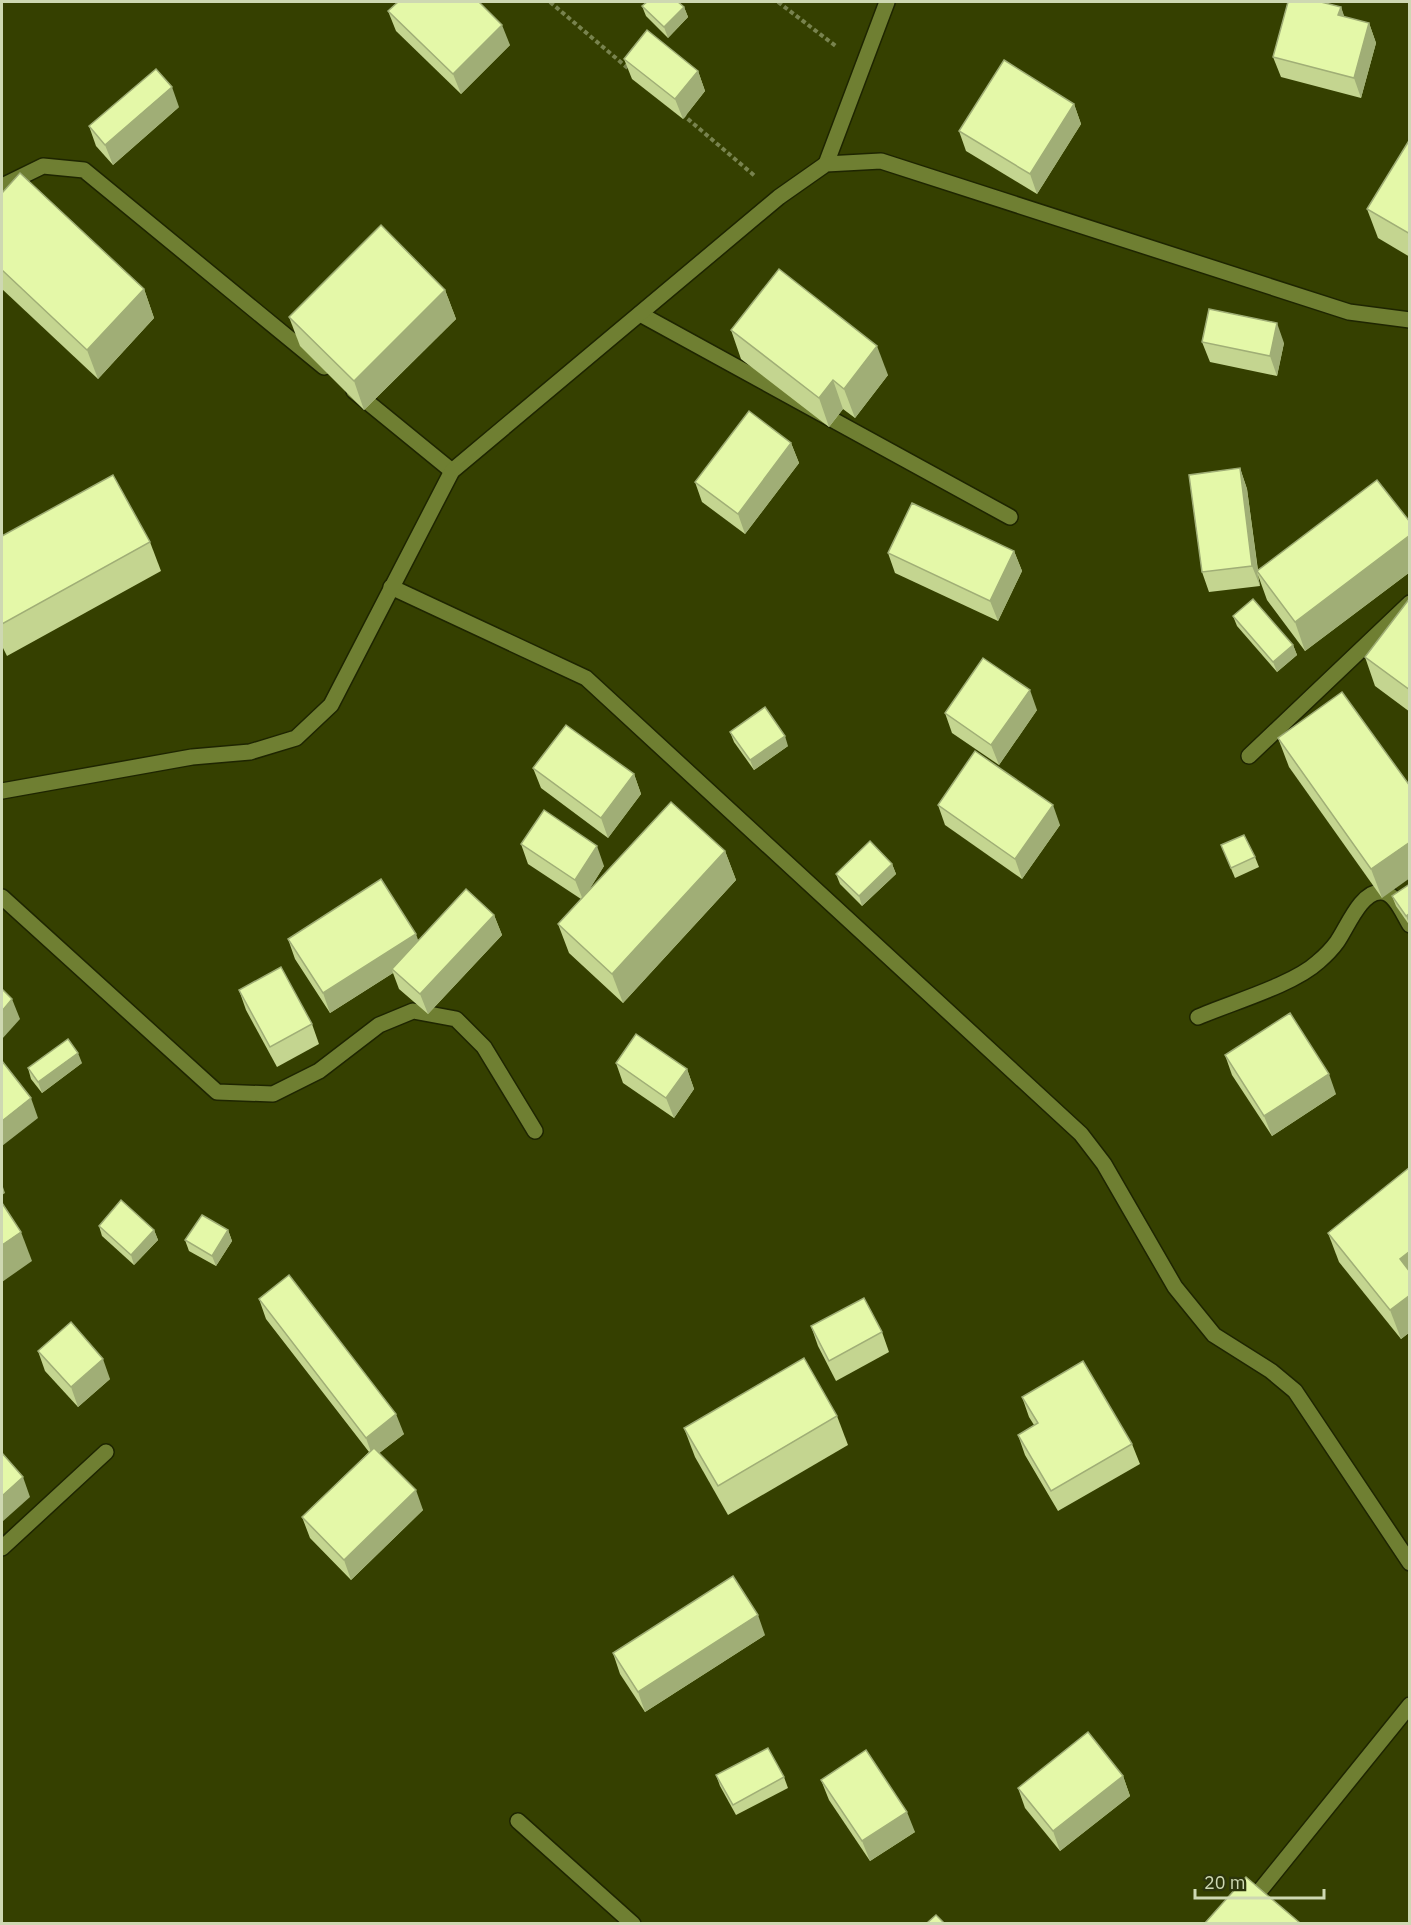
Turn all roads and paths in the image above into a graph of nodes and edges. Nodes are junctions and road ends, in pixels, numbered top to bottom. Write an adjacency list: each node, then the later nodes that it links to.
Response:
1 (550, 2): 5 (path)
2 (778, 2): 4 (path)
3 (887, 2): 4 (street)
4 (862, 67): 7 (street)
5 (638, 77)
6 (673, 107): 9 (path)
7 (826, 164): 9 (street); 11 (street)
8 (2, 186): 12 (street)
9 (779, 197): 10 (street)
10 (639, 314): 12 (street); 13 (street)
11 (1410, 320)
12 (452, 471): 14 (street)
13 (1010, 517)
14 (391, 587): 17 (street); 24 (street)
15 (1410, 603): 16 (street)
16 (1249, 756)
17 (2, 790)
18 (2, 897): 21 (street)
19 (1410, 925): 20 (street)
20 (1198, 1017)
21 (535, 1131)
22 (106, 1452): 23 (street)
23 (2, 1548)
24 (1410, 1563)
25 (1410, 1704): 28 (street)
26 (518, 1821): 27 (street)
27 (633, 1923)
28 (1233, 1923)

